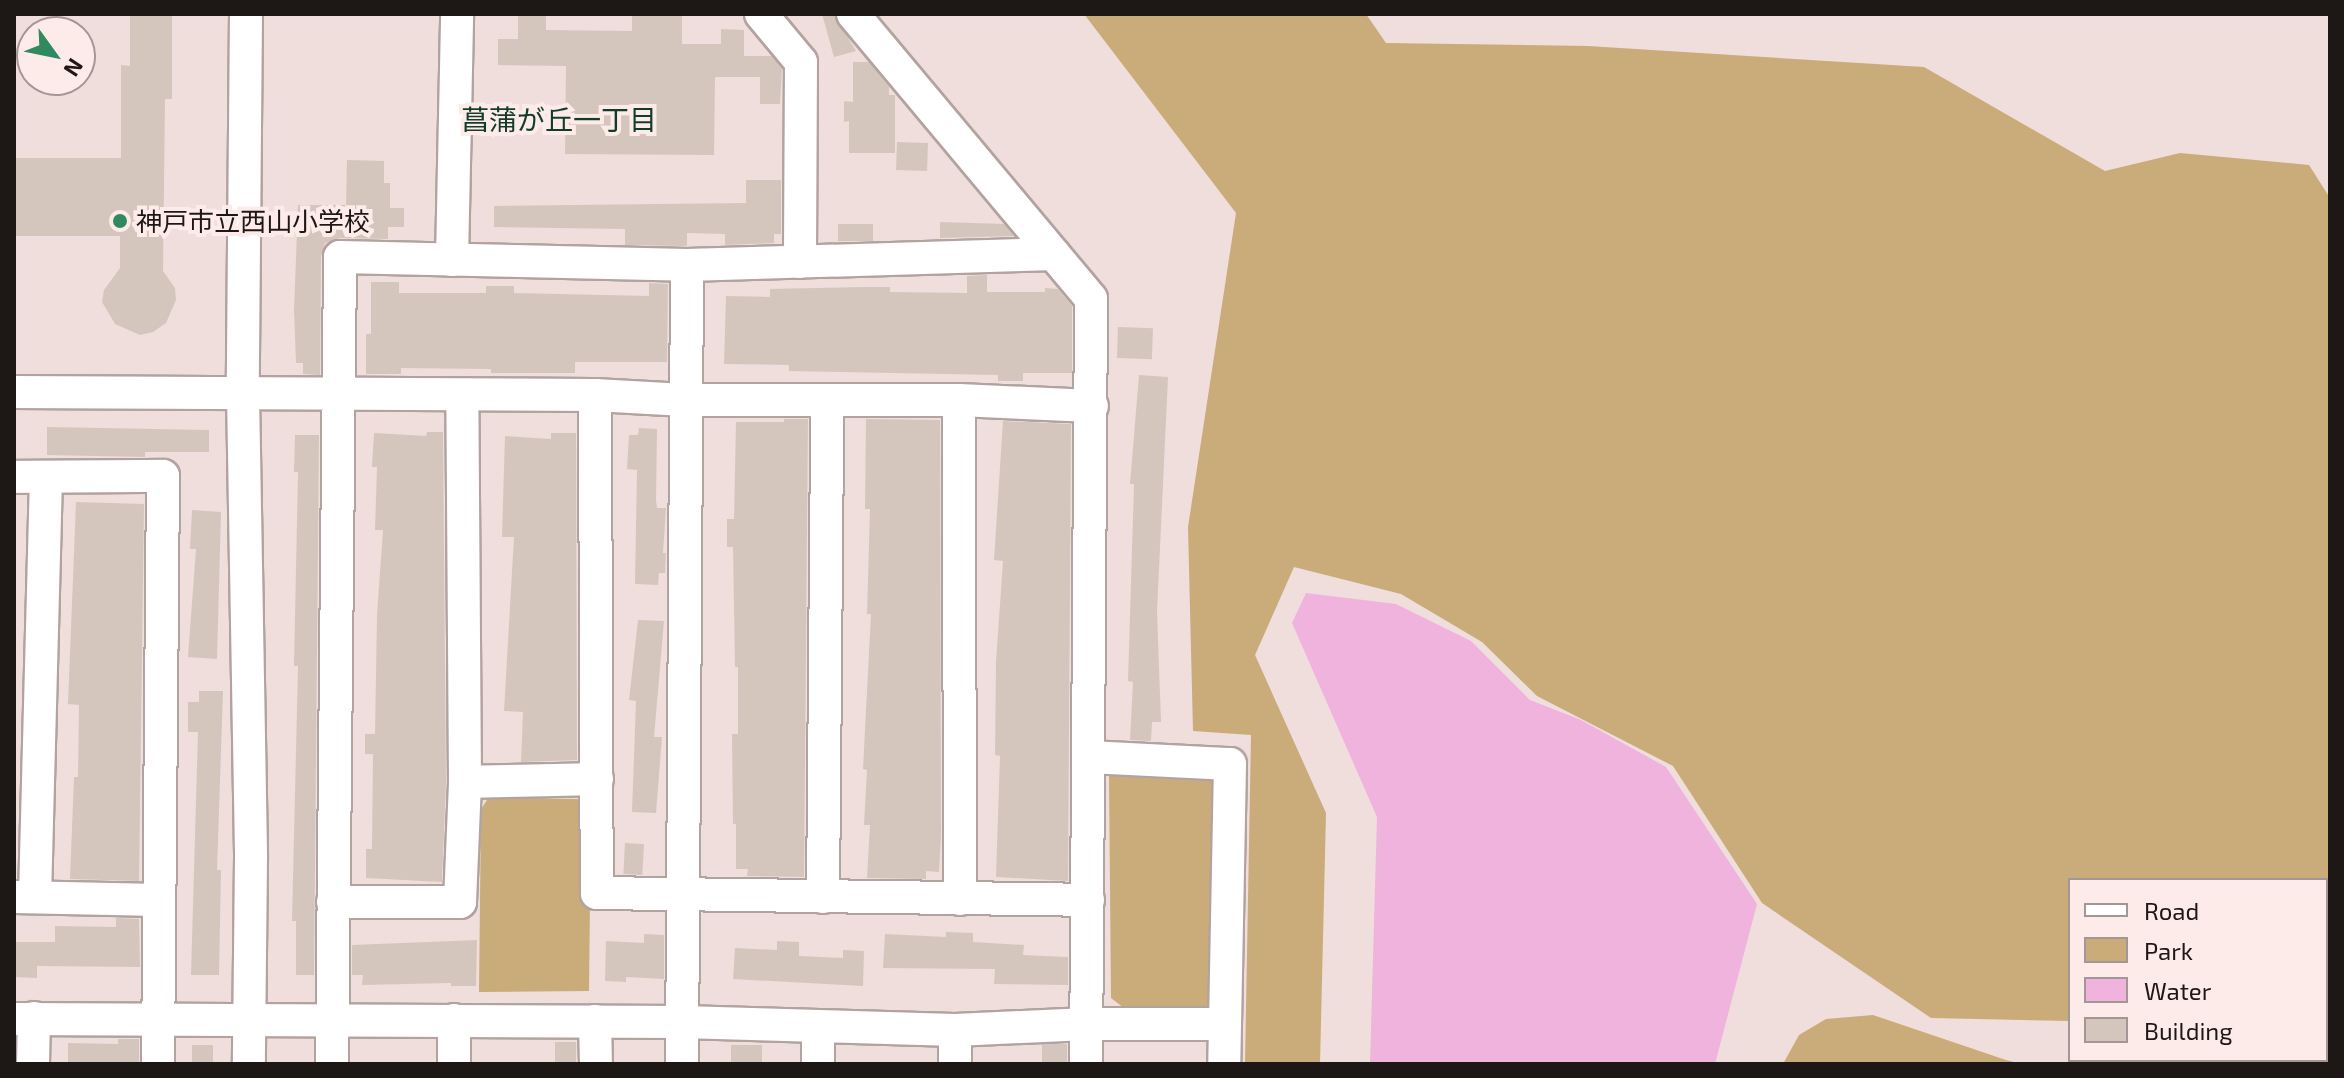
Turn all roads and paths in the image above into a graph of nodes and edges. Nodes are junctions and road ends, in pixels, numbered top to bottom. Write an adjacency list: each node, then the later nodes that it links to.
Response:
1 (246, 14): 10 (street)
2 (457, 14): 6 (street)
3 (761, 14): 7 (street)
4 (853, 14): 5 (street)
5 (1054, 254): 7 (street); 17 (street)
6 (452, 260): 8 (street); 11 (street)
7 (800, 262): 8 (street)
8 (687, 265): 14 (street)
9 (14, 392): 10 (street)
10 (243, 394): 11 (street); 32 (street)
11 (339, 394): 12 (street); 29 (street)
12 (462, 395): 13 (street); 22 (street)
13 (595, 395): 14 (street); 21 (street)
14 (685, 400): 15 (street); 23 (street)
15 (827, 400): 16 (street); 25 (street)
16 (959, 400): 17 (street); 26 (street)
17 (1092, 406): 20 (street)
18 (14, 477): 19 (street)
19 (46, 477): 24 (street); 27 (street)
20 (1090, 757): 28 (street); 38 (street)
21 (597, 779): 22 (street); 23 (street)
22 (465, 782): 29 (street)
23 (683, 895): 25 (street); 36 (street)
24 (24, 897): 27 (street)
25 (823, 897): 26 (street)
26 (960, 899): 28 (street)
27 (159, 900): 31 (street)
28 (1088, 900): 37 (street)
29 (333, 902): 33 (street)
30 (24, 1018): 31 (street); 41 (street)
31 (158, 1019): 32 (street); 42 (street)
32 (250, 1019): 33 (street); 43 (street)
33 (332, 1019): 34 (street); 44 (street)
34 (454, 1020): 35 (street); 45 (street)
35 (595, 1021): 36 (street); 46 (street)
36 (683, 1022): 39 (street); 47 (street)
37 (1087, 1024): 38 (street); 40 (street); 50 (street)
38 (1224, 1024): 51 (street)
39 (818, 1026): 40 (street); 48 (street)
40 (955, 1030): 49 (street)
41 (33, 1064)
42 (158, 1064)
43 (249, 1064)
44 (332, 1064)
45 (454, 1064)
46 (596, 1064)
47 (682, 1064)
48 (818, 1064)
49 (955, 1064)
50 (1086, 1064)
51 (1224, 1064)

